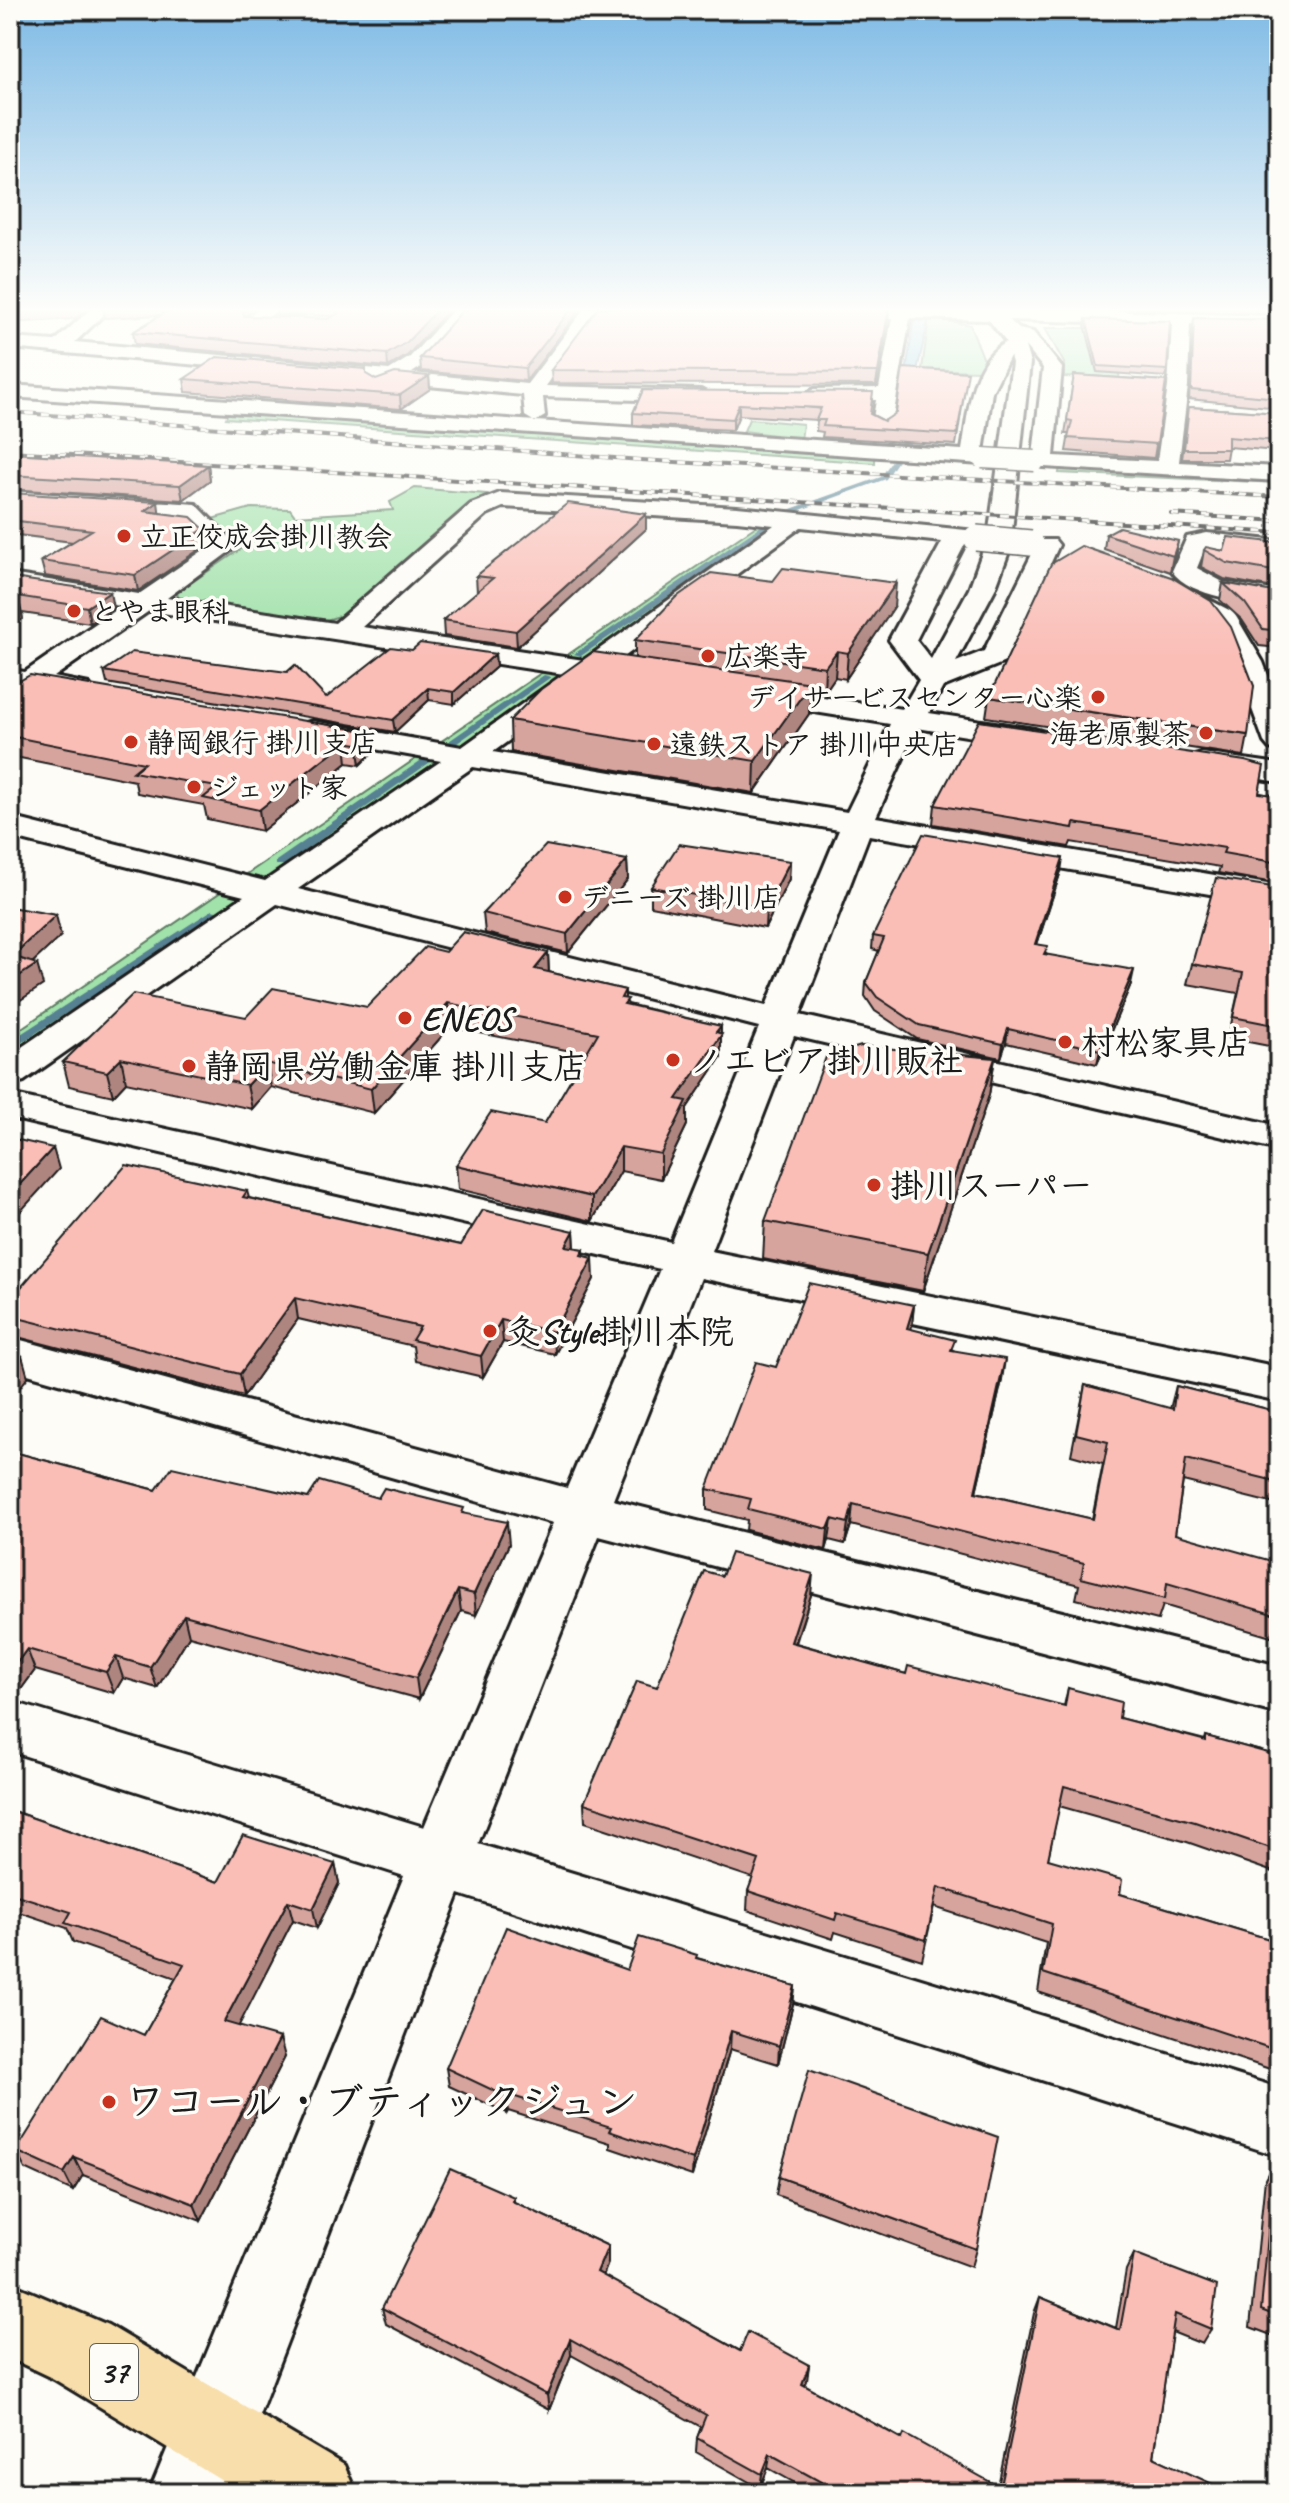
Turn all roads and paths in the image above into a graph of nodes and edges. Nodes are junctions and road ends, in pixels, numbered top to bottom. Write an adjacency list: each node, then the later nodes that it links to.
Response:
1 (474, 425): 8 (street)
2 (536, 425): 8 (street)
3 (890, 425): 9 (street)
4 (987, 425): 10 (street)
5 (1014, 425): 34 (street)
6 (1030, 425): 11 (street)
7 (1177, 425): 12 (street)
8 (537, 430): 9 (street)
9 (892, 453): 10 (street)
10 (976, 458): 11 (street, bridge)
11 (1039, 461): 12 (street)
12 (1167, 468): 13 (street)
13 (1279, 474)
14 (10, 498): 16 (street)
15 (226, 509): 16 (street)
16 (195, 516): 26 (street)
17 (785, 519): 18 (street); 27 (street); 29 (street)
18 (967, 537): 19 (street, bridge); 34 (street)
19 (1039, 544): 21 (street); 34 (street)
20 (1279, 548): 24 (street)
21 (1077, 553)
22 (1141, 575): 37 (street)
23 (10, 582): 26 (street)
24 (1240, 594): 25 (street); 28 (street)
25 (1279, 599)
26 (147, 600): 27 (street); 31 (street)
27 (343, 630): 29 (street)
28 (1279, 657)
29 (585, 669): 30 (street); 38 (street)
30 (664, 681)
31 (17, 685): 33 (street)
32 (727, 691): 34 (street)
33 (106, 695)
34 (922, 700): 36 (street); 41 (street)
35 (287, 726): 38 (street)
36 (1063, 742)
37 (1279, 742)
38 (466, 758): 41 (street); 43 (street)
39 (1171, 758): 40 (street)
40 (1279, 773)
41 (857, 825): 44 (street); 45 (street)
42 (10, 827): 43 (street)
43 (270, 893): 45 (street); 46 (street)
44 (1279, 896)
45 (779, 1020): 48 (street); 49 (street)
46 (10, 1073)
47 (10, 1106): 49 (street)
48 (1279, 1138)
49 (686, 1260): 51 (street); 52 (street)
50 (10, 1353): 52 (street)
51 (1279, 1384)
52 (584, 1511): 53 (street); 55 (street)
53 (1279, 1690)
54 (16, 1739): 55 (street)
55 (441, 1860): 56 (street); 58 (street)
56 (1279, 2122)
57 (10, 2320): 58 (main road, 37)
58 (202, 2463): 59 (main road, 37)
59 (316, 2493)

